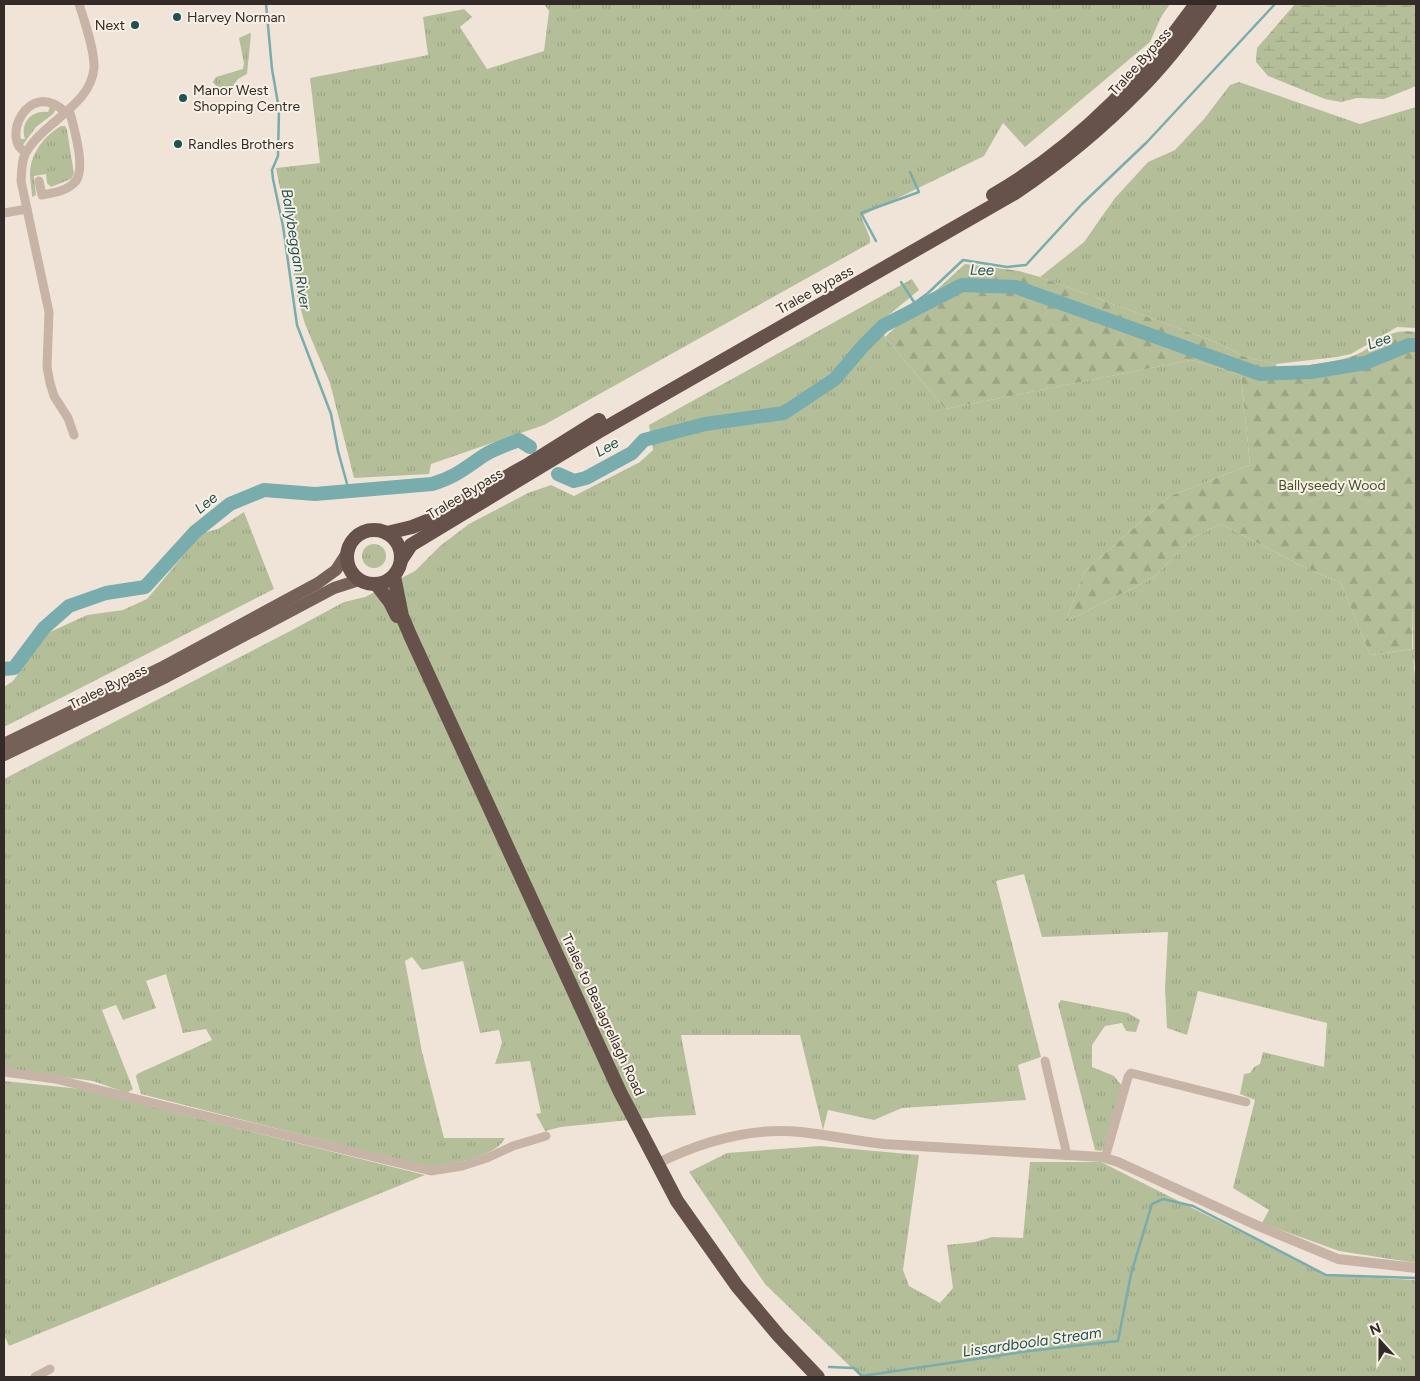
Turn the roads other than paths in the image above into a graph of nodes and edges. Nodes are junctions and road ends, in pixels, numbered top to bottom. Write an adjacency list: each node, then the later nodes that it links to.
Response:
1 (79, 4): 4 (street)
2 (1196, 4): 10 (highway, Tralee Bypass)
3 (1210, 4): 10 (highway, Tralee Bypass)
4 (67, 110): 5 (street); 5 (street); 6 (street)
5 (26, 152): 7 (street)
6 (39, 181)
7 (27, 209): 8 (street); 9 (street)
8 (4, 214)
9 (74, 435)
10 (554, 454): 11 (highway, Tralee Bypass)
11 (533, 467): 12 (highway, Tralee Bypass); 14 (highway, Tralee Bypass)
12 (387, 533): 13 (highway); 14 (highway)
13 (347, 553): 16 (highway); 19 (main road, Tralee Bypass)
14 (402, 560): 15 (highway)
15 (394, 576): 17 (highway); 18 (highway, Tralee to Bealagrellagh Road)
16 (359, 580): 17 (highway); 20 (main road, Tralee Bypass)
17 (376, 584): 18 (highway, Tralee to Bealagrellagh Road)
18 (410, 635): 27 (highway, Tralee to Bealagrellagh Road)
19 (4, 744)
20 (4, 755)
21 (1045, 1061): 25 (street)
22 (4, 1072): 24 (street)
23 (1246, 1102): 26 (street)
24 (546, 1136)
25 (1067, 1154): 26 (street); 27 (street)
26 (1105, 1158): 28 (street)
27 (656, 1164): 31 (highway, Tralee to Bealagrellagh Road)
28 (1416, 1268)
29 (50, 1370): 30 (street)
30 (35, 1377)
31 (818, 1377)

